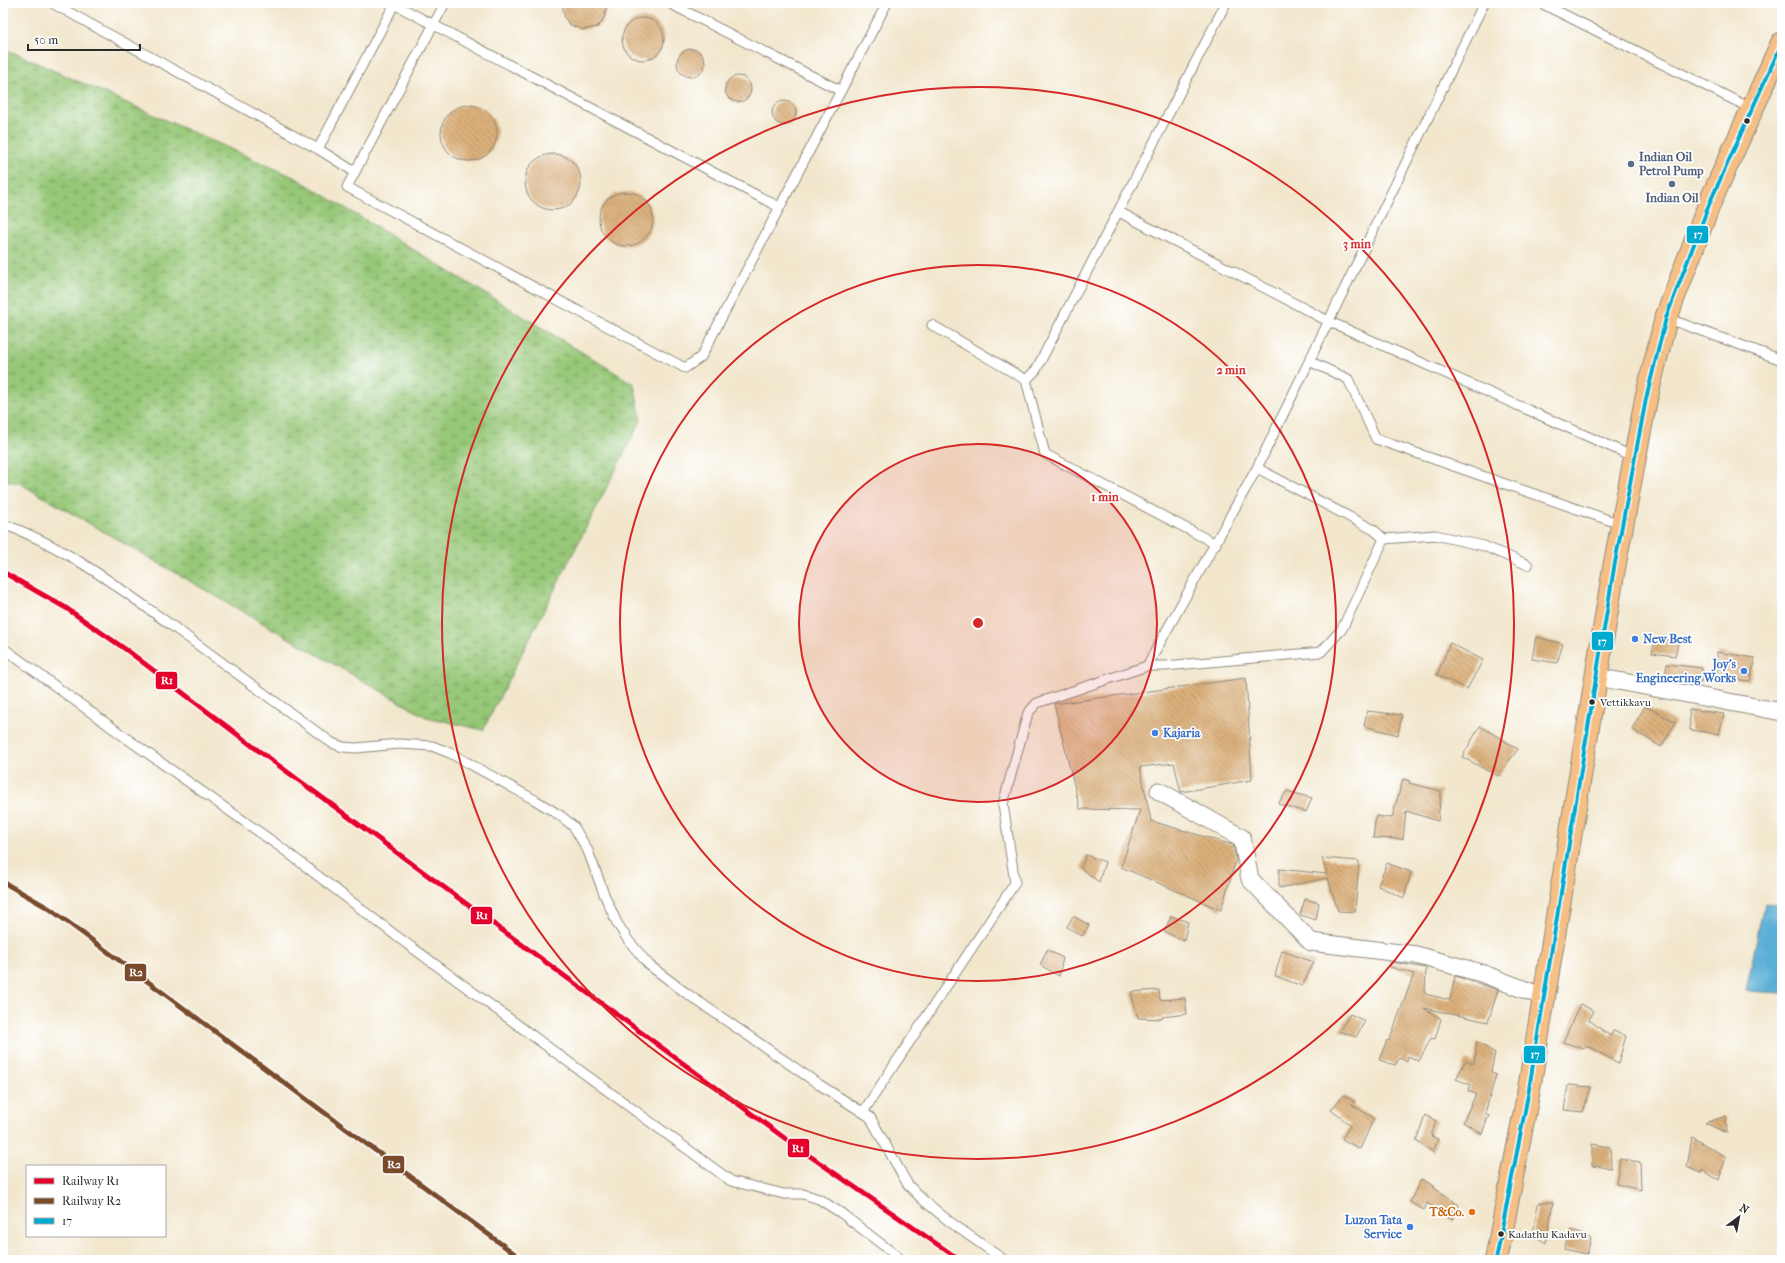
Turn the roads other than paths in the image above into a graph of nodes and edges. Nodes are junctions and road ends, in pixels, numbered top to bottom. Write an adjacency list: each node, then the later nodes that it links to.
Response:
1 (52, 3): 13 (lane)
2 (445, 3): 9 (lane)
3 (669, 3): 11 (lane)
4 (887, 3): 11 (lane)
5 (1226, 3): 16 (lane)
6 (1484, 3): 18 (lane)
7 (1541, 3): 12 (lane)
8 (395, 4): 9 (lane); 13 (lane)
9 (434, 26): 14 (lane); 15 (lane)
10 (1782, 43): 12 (main road)
11 (842, 91): 15 (lane)
12 (1752, 109): 17 (main road)
13 (318, 149): 14 (lane)
14 (355, 172): 15 (lane)
15 (779, 207)
16 (1119, 212): 18 (lane); 22 (lane)
17 (1666, 318): 20 (lane); 23 (main road)
18 (1328, 321): 21 (lane); 23 (lane)
19 (932, 326): 22 (lane)
20 (1782, 360)
21 (1309, 361): 24 (lane); 26 (lane)
22 (1026, 380): 28 (lane)
23 (1636, 458): 26 (main road)
24 (1257, 468): 27 (lane); 28 (lane)
25 (3, 524): 36 (lane)
26 (1623, 525): 32 (main road)
27 (1384, 539): 29 (lane); 31 (lane)
28 (1216, 544): 31 (lane)
29 (1528, 565)
30 (3, 648): 37 (lane)
31 (1147, 666): 36 (lane)
32 (1597, 677): 33 (street); 35 (main road)
33 (1782, 712)
34 (1159, 791): 35 (street)
35 (1544, 997): 39 (main road)
36 (863, 1112): 38 (lane)
37 (902, 1260)
38 (1004, 1260)
39 (1496, 1260)

